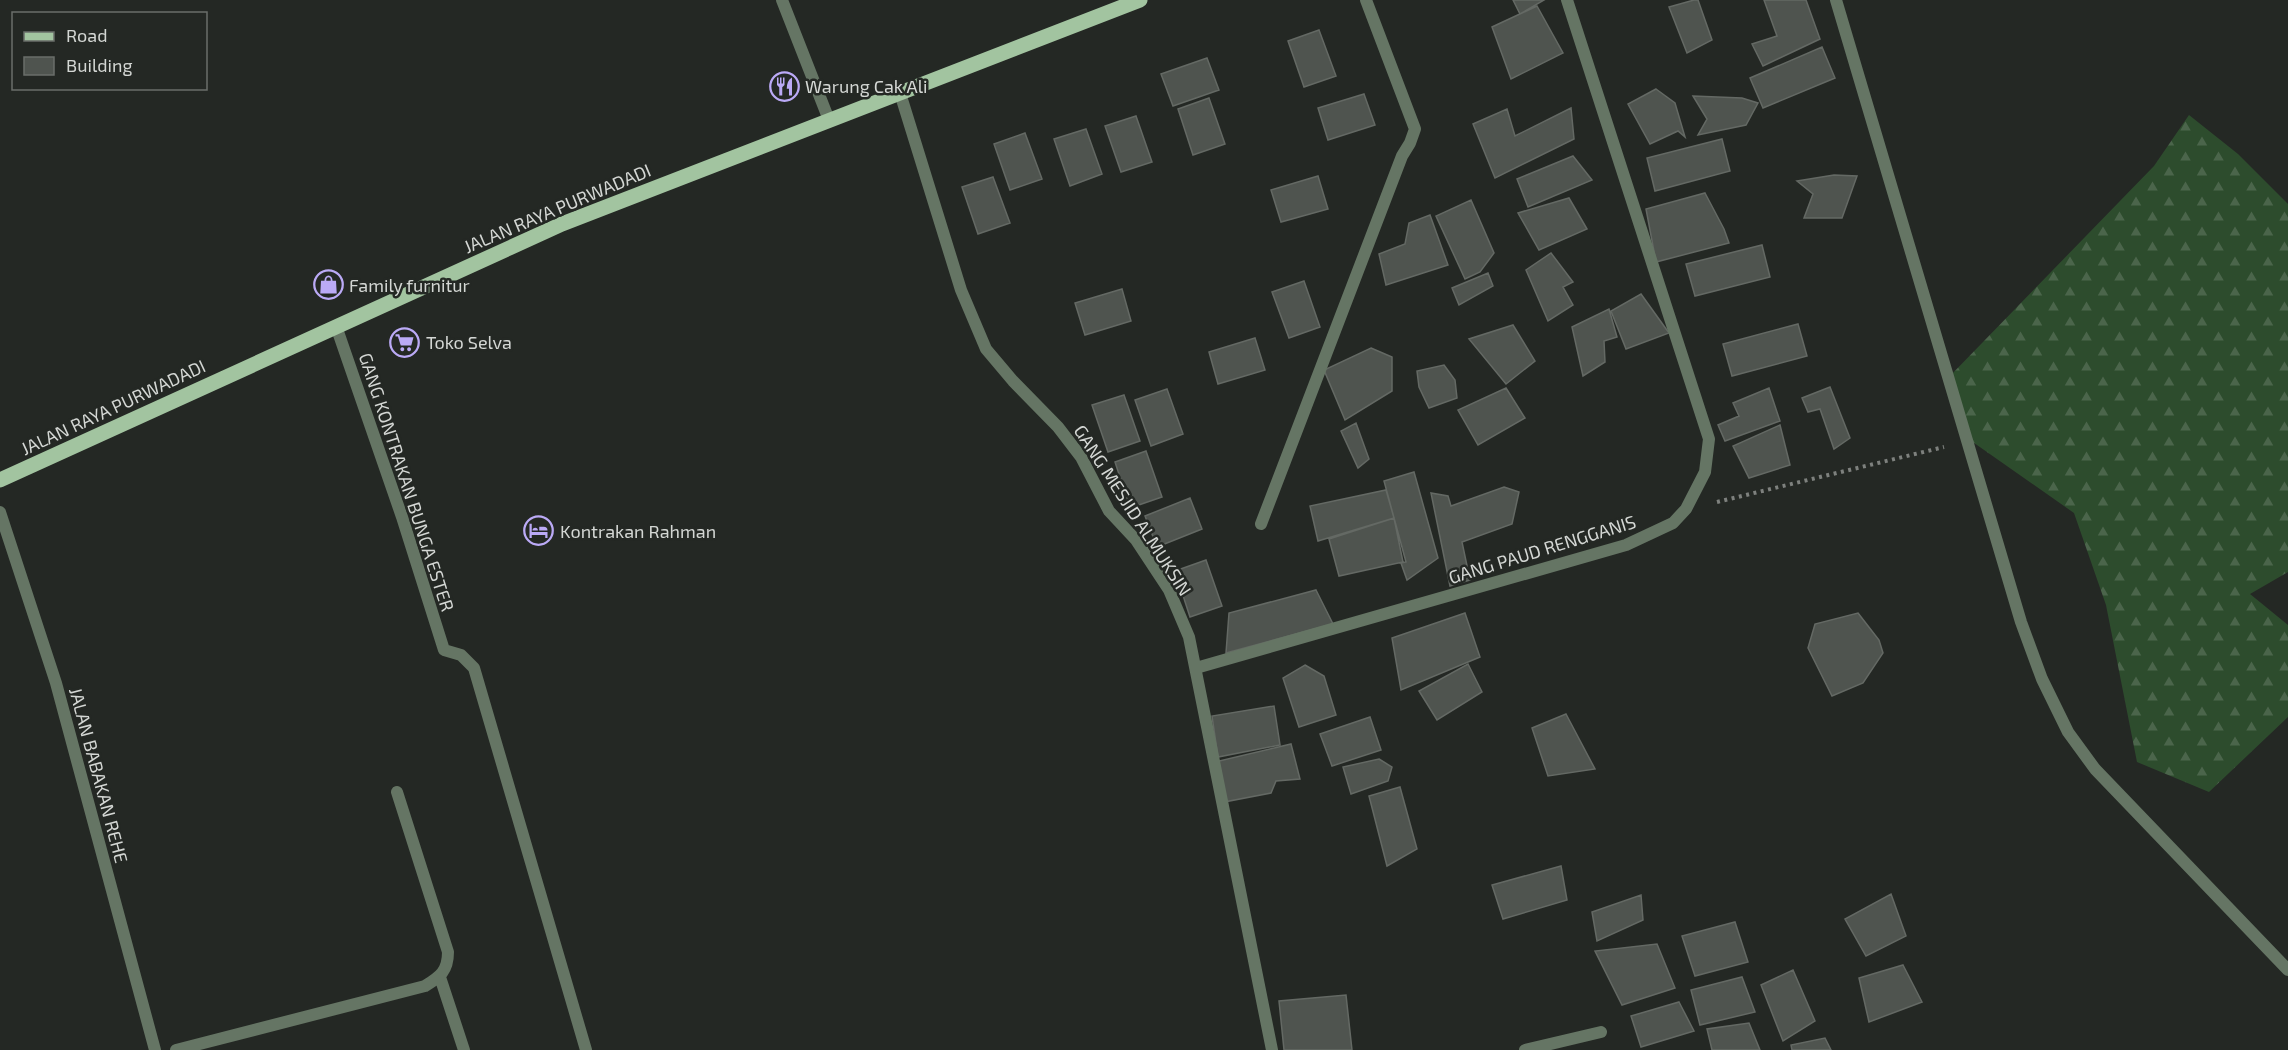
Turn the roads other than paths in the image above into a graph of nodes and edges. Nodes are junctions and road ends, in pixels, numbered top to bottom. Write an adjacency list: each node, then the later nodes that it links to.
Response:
1 (783, 0): 7 (street)
2 (1140, 0): 6 (main road, JALAN RAYA PURWADADI)
3 (1366, 0): 11 (street)
4 (1567, 0): 12 (street, GANG PAUD RENGGANIS)
5 (1836, 0): 14 (street)
6 (900, 93): 7 (main road, JALAN RAYA PURWADADI); 12 (street, GANG MESJID ALMUKSIN)
7 (829, 120): 8 (main road, JALAN RAYA PURWADADI)
8 (336, 326): 9 (main road, JALAN RAYA PURWADADI); 20 (street, GANG KONTRAKAN BUNGA ESTER)
9 (0, 480)
10 (0, 512): 17 (street, JALAN BABAKAN REHE)
11 (1261, 524)
12 (1196, 668): 21 (street, GANG MESJID ALMUKSIN)
13 (397, 792): 15 (street)
14 (2288, 970)
15 (440, 977): 18 (street); 19 (street)
16 (1601, 1032): 22 (street)
17 (155, 1050)
18 (176, 1050)
19 (464, 1050)
20 (586, 1050)
21 (1272, 1050)
22 (1529, 1050)

